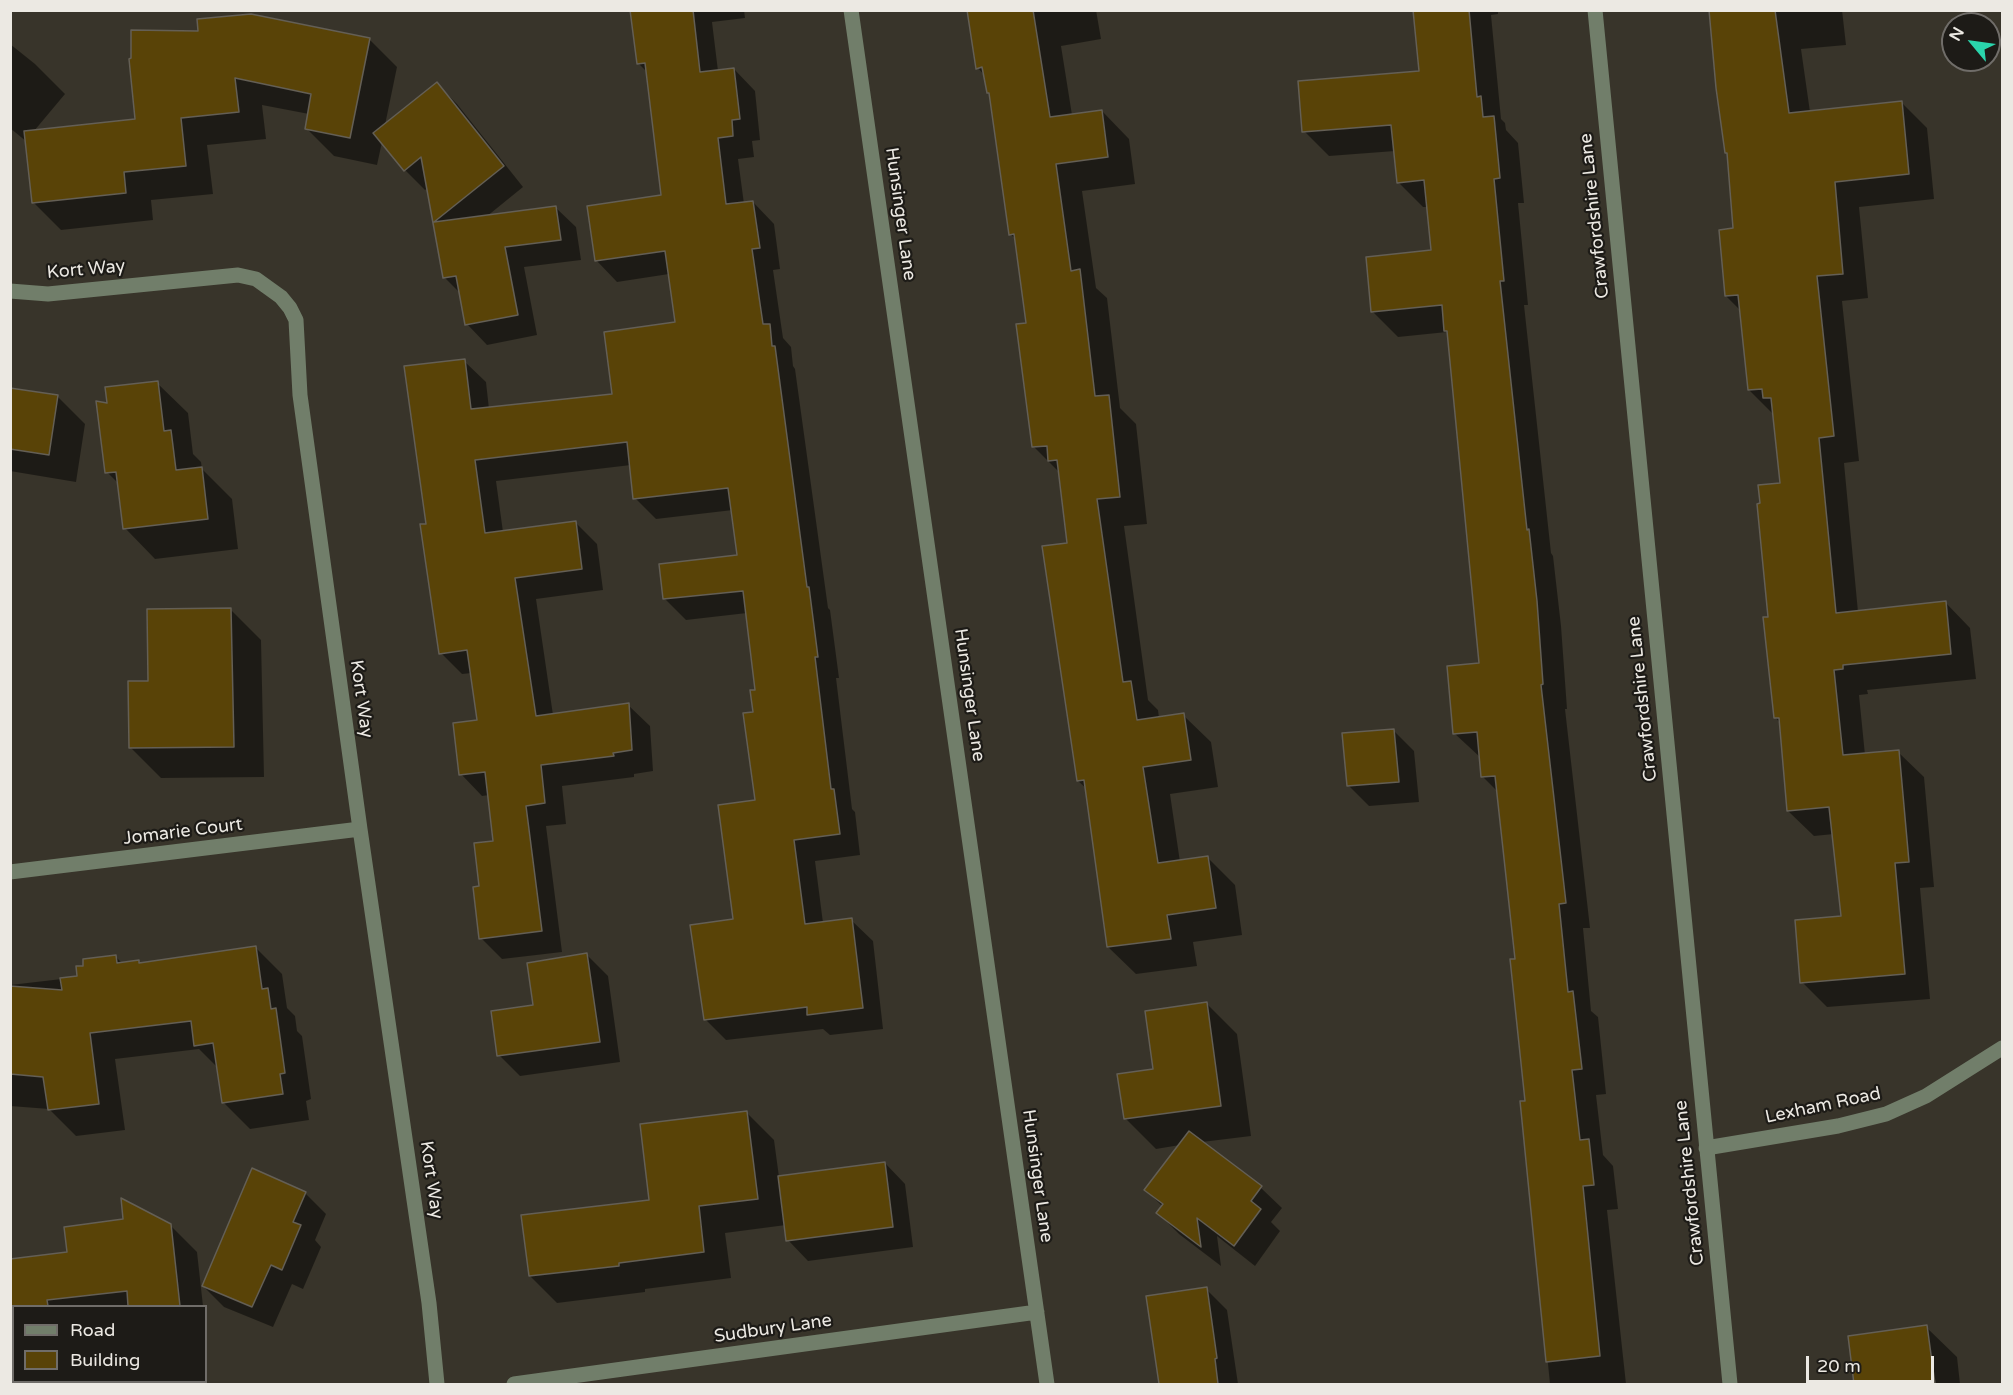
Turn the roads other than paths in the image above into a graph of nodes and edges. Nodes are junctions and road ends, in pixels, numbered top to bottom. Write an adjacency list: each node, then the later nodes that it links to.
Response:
1 (851, 10): 8 (street, Hunsinger Lane)
2 (1595, 10): 7 (street, Crawfordshire Lane)
3 (10, 291): 4 (street, Kort Way)
4 (360, 829): 5 (street, Jomarie Court); 9 (street, Kort Way)
5 (10, 872)
6 (2002, 1048): 7 (street, Lexham Road)
7 (1706, 1148): 12 (street, Crawfordshire Lane)
8 (1037, 1312): 10 (street, Sudbury Lane); 11 (street, Hunsinger Lane)
9 (437, 1384)
10 (514, 1384)
11 (1047, 1384)
12 (1730, 1384)

